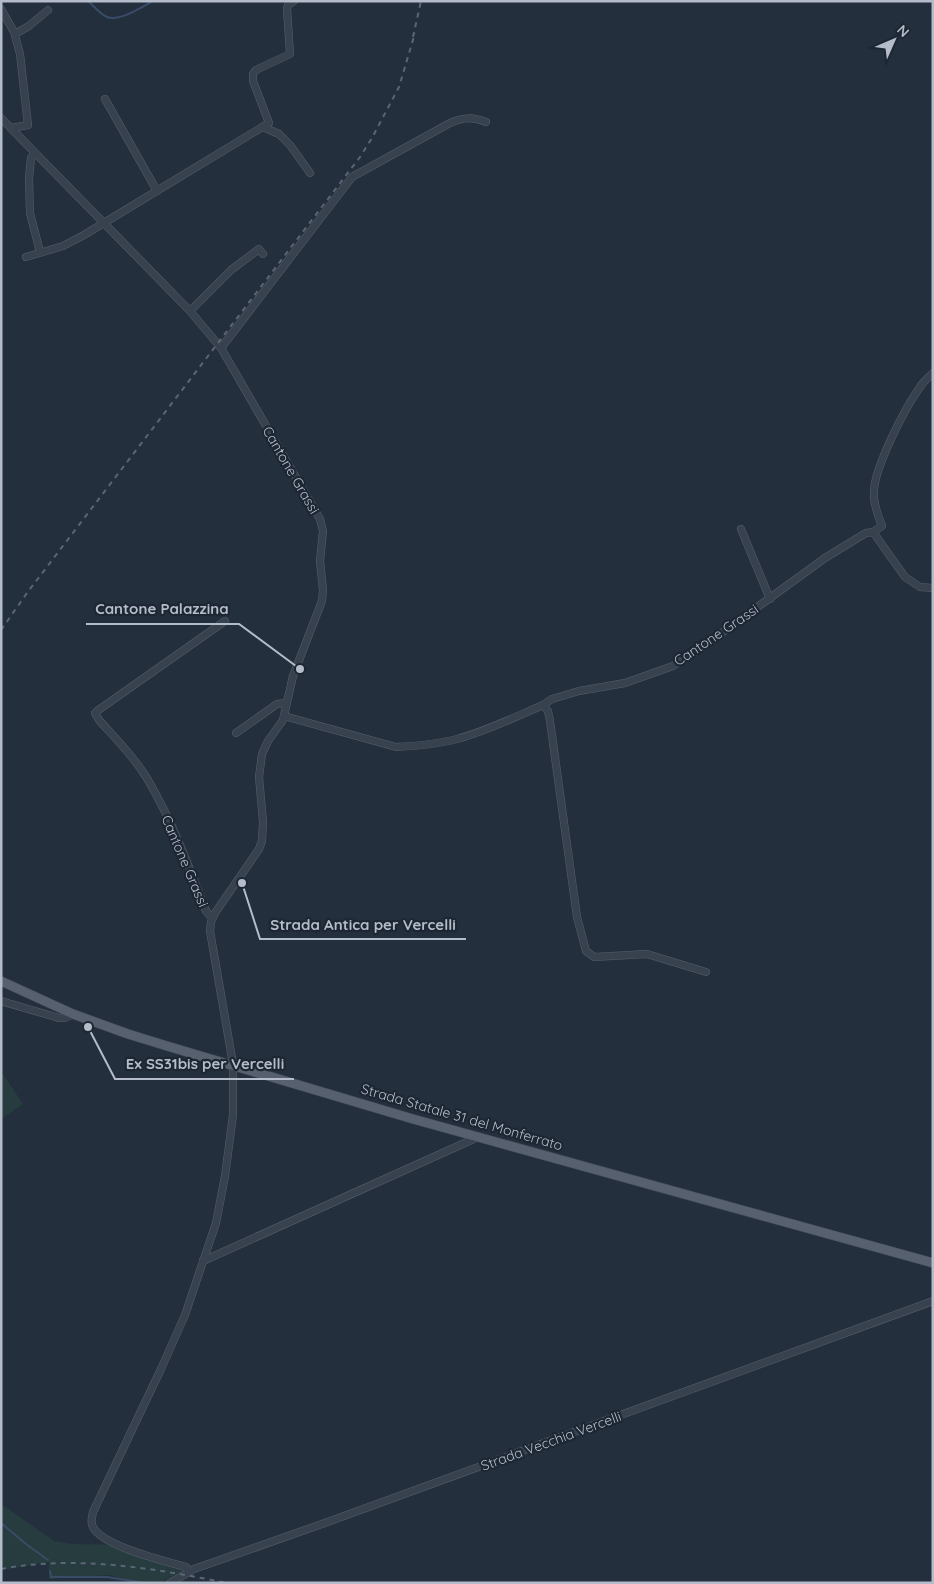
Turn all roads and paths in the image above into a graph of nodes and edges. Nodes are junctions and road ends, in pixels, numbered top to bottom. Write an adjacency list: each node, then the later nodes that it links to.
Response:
1 (289, 2): 8 (street)
2 (1, 9): 4 (street)
3 (48, 10): 4 (street)
4 (15, 34): 7 (street)
5 (105, 99): 11 (street)
6 (486, 122): 17 (street)
7 (5, 124): 9 (street, Cantone Grassi)
8 (263, 127): 10 (street); 11 (street)
9 (36, 153): 12 (street, Cantone Grassi); 13 (street)
10 (310, 173)
11 (157, 191): 12 (street)
12 (103, 223): 13 (street); 16 (street, Cantone Grassi)
13 (40, 252): 15 (street)
14 (263, 254): 16 (street)
15 (26, 257)
16 (190, 311): 17 (street, Cantone Grassi)
17 (219, 345): 24 (street, Cantone Grassi)
18 (933, 373): 20 (street)
19 (741, 529): 22 (street)
20 (873, 532): 21 (street); 22 (street, Cantone Grassi)
21 (933, 588)
22 (770, 599): 25 (street, Cantone Grassi)
23 (224, 621): 28 (street, Cantone Grassi)
24 (286, 703): 26 (street, Cantone Grassi); 27 (street)
25 (543, 705): 26 (street, Cantone Grassi); 29 (street)
26 (284, 716): 28 (street, Cantone Grassi)
27 (236, 733)
28 (212, 918): 33 (street, Cantone Grassi)
29 (706, 972)
30 (1, 981): 32 (main road, Strada Statale 31 del Monferrato)
31 (1, 1001): 32 (street)
32 (74, 1014): 33 (main road, Strada Statale 31 del Monferrato)
33 (233, 1064): 34 (main road, Strada Statale 31 del Monferrato); 35 (street, Cantone Grassi)
34 (478, 1137): 35 (street); 36 (main road, Strada Statale 31 del Monferrato)
35 (203, 1261): 38 (street, Cantone Grassi)
36 (933, 1262)
37 (933, 1302): 38 (street, Strada Vecchia Vercelli)
38 (189, 1571): 39 (street, Strada Vecchia Vercelli)
39 (174, 1582)

